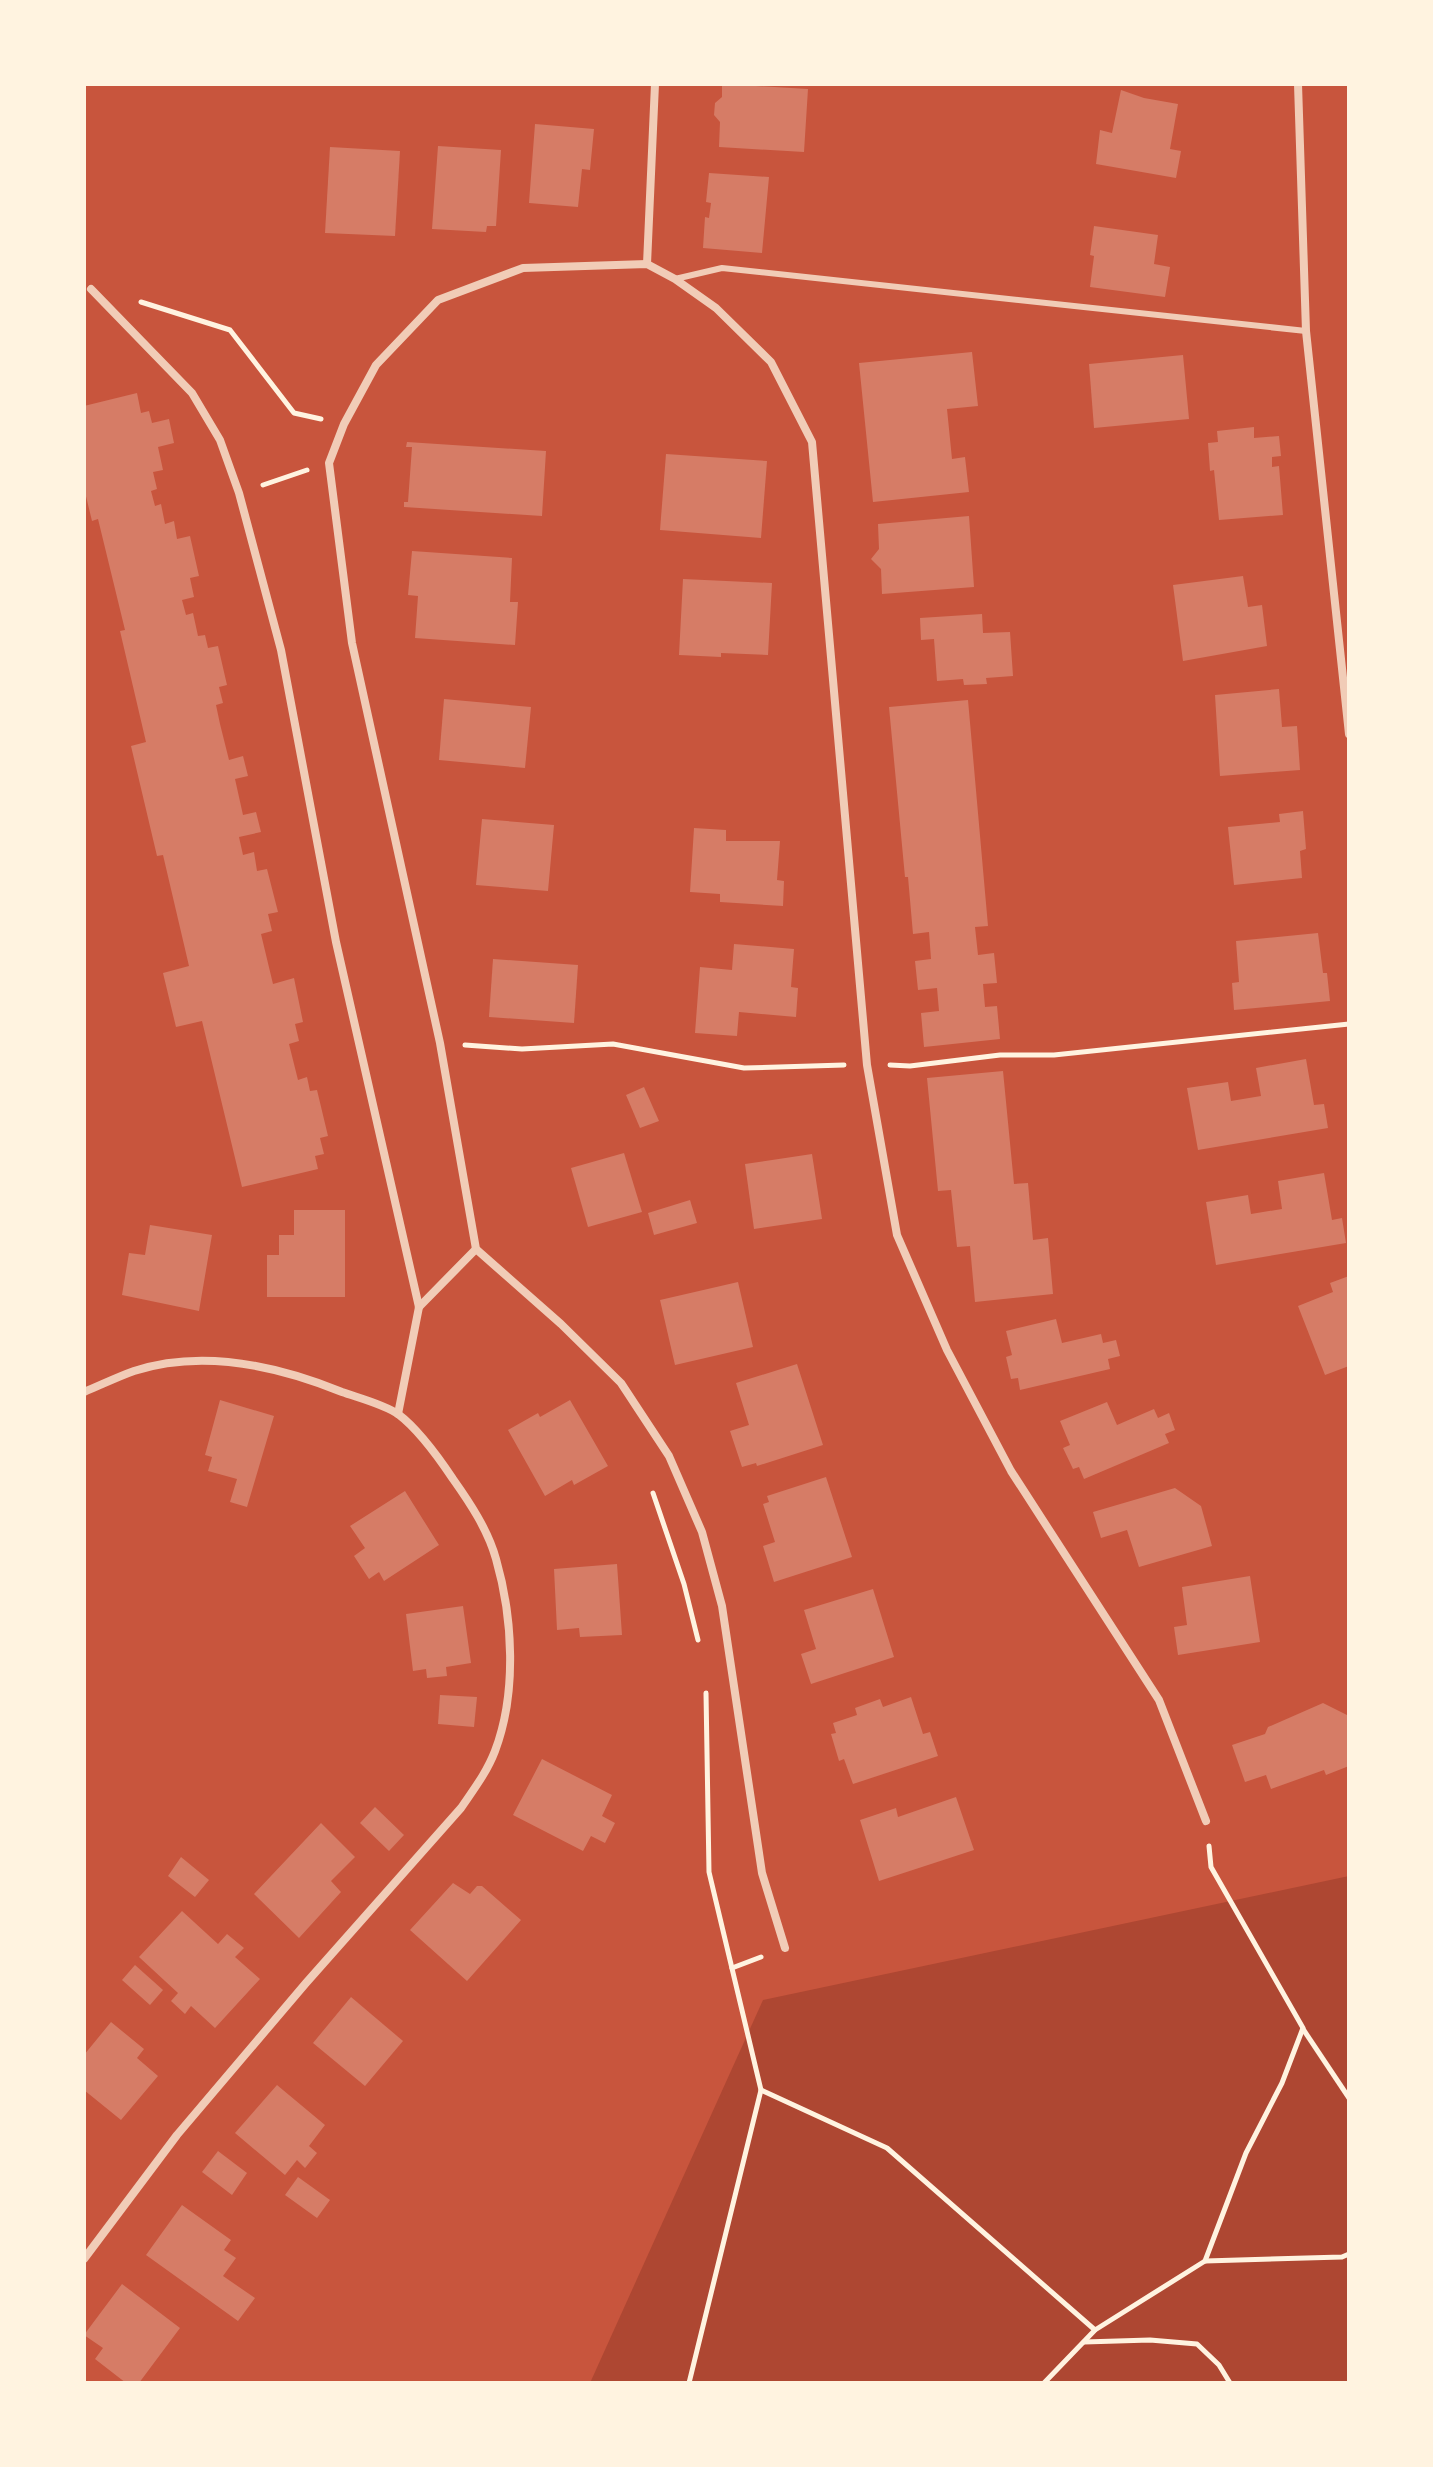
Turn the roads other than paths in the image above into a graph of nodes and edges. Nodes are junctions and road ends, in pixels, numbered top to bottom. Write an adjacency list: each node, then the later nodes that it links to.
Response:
1 (655, 84): 3 (street)
2 (1298, 84): 6 (street)
3 (647, 264): 4 (street); 8 (street)
4 (675, 279): 6 (lane); 12 (street)
5 (91, 289): 9 (street)
6 (1306, 331): 7 (street)
7 (1349, 734)
8 (476, 1249): 9 (street); 13 (street)
9 (419, 1307): 11 (street)
10 (84, 1392): 11 (street)
11 (398, 1414): 14 (street)
12 (1206, 1821)
13 (785, 1948)
14 (84, 2259)

